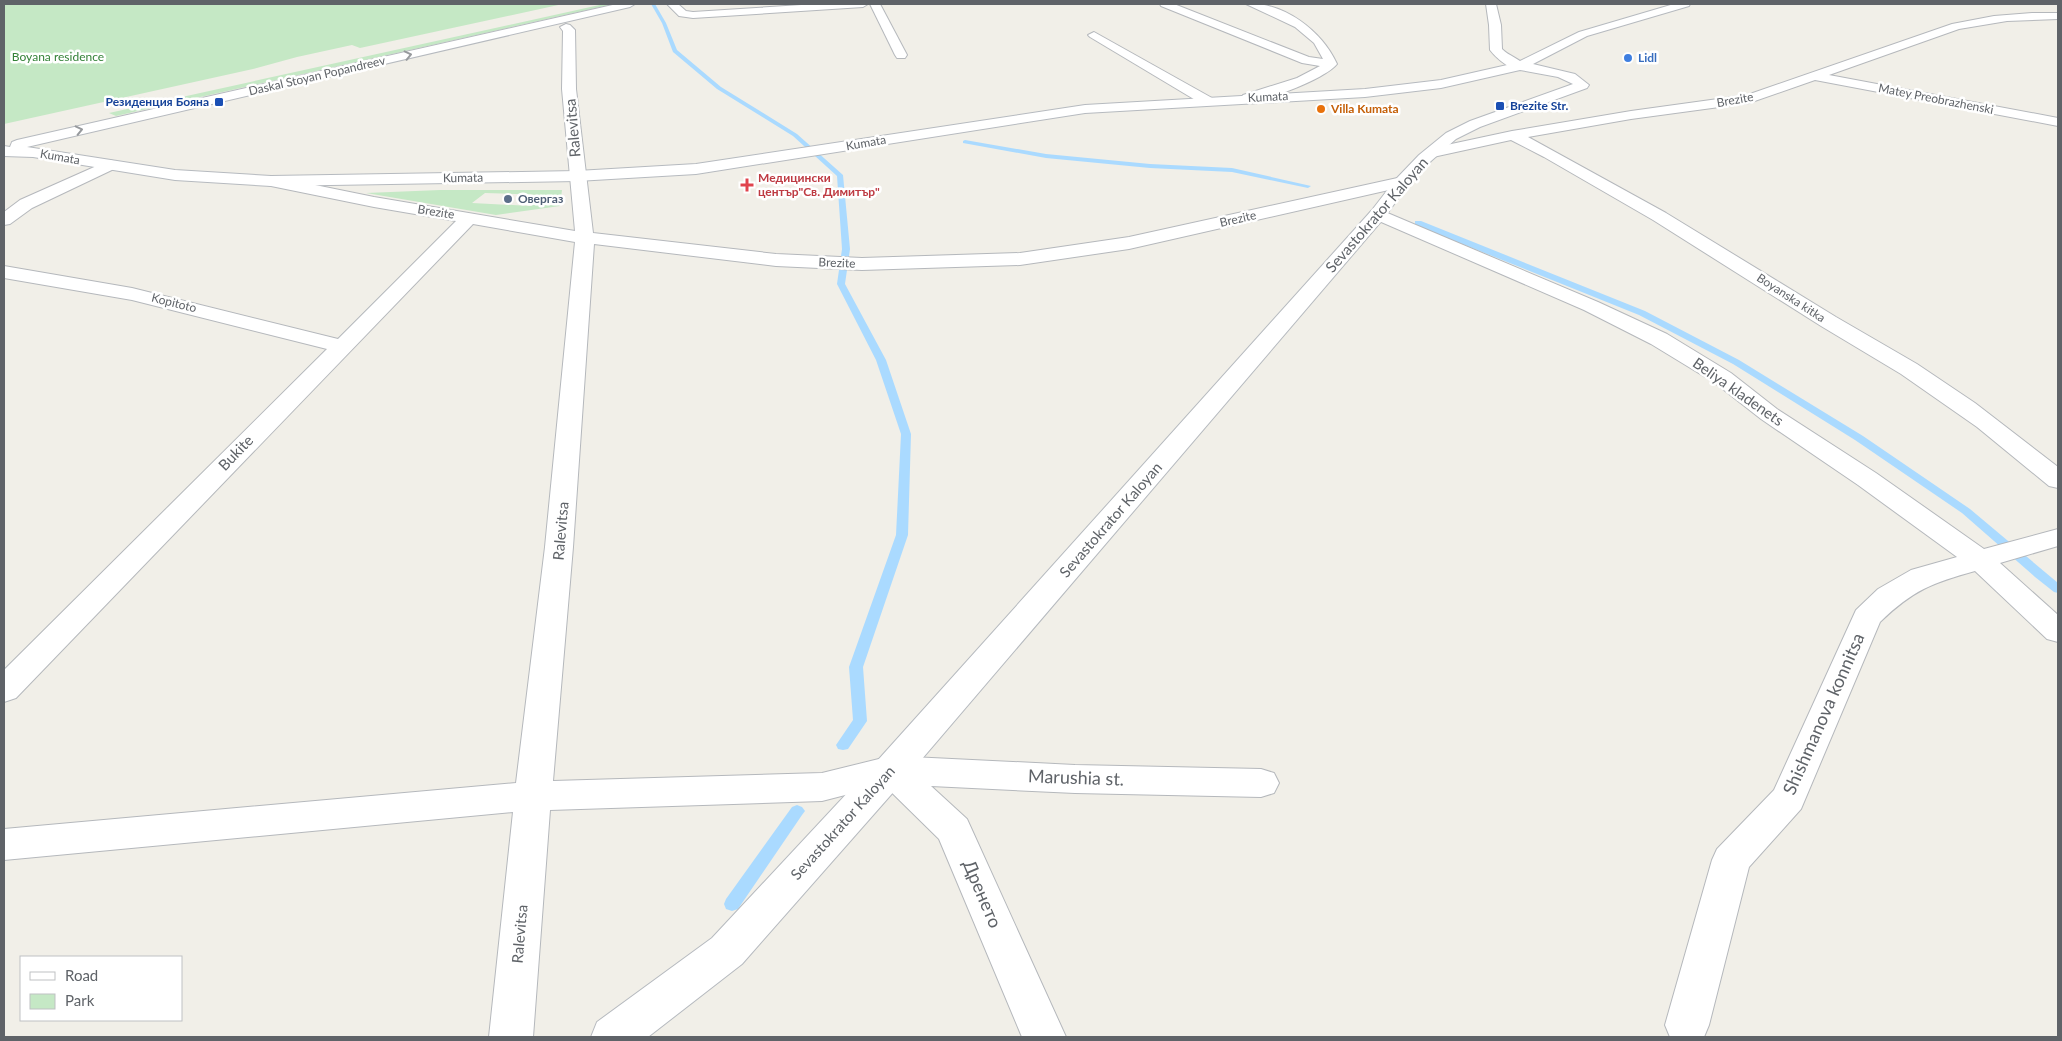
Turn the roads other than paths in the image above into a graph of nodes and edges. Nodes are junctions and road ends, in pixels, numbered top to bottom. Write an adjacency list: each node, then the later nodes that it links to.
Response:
1 (585, 4): 13 (street, Daskal Stoyan Popandreev)
2 (630, 4): 25 (street, Daskal Stoyan Popandreev, one-way to 2)
3 (672, 4): 4 (street)
4 (863, 4)
5 (875, 4): 14 (street)
6 (1165, 4): 15 (street)
7 (1252, 4): 15 (street)
8 (1491, 4): 16 (street)
9 (1685, 4): 16 (street, Kumata)
10 (2058, 16): 17 (street, Brezite)
11 (566, 27): 29 (street, Ralevitsa)
12 (1094, 35): 19 (street)
13 (383, 48)
14 (901, 55)
15 (1331, 64): 18 (street)
16 (1520, 66): 18 (street, Kumata); 27 (street, Sevastokrator Kaloyan)
17 (1813, 76): 20 (street, Matey Preobrazhenski); 24 (street, Brezite)
18 (1248, 98): 19 (street, Kumata)
19 (1207, 101): 29 (street, Kumata)
20 (1998, 111): 22 (street); 23 (street, Matey Preobrazhenski)
21 (71, 118): 25 (street)
22 (1984, 120)
23 (2058, 122)
24 (1512, 135): 27 (street, Brezite); 38 (street, Boyanska kitka)
25 (32, 147): 26 (street); 28 (street, Kumata)
26 (4, 150)
27 (1432, 152): 31 (street, Sevastokrator Kaloyan)
28 (110, 165): 30 (street, Kumata); 34 (street)
29 (577, 176): 30 (street, Kumata); 35 (street, Ralevitsa)
30 (271, 181): 33 (street, Brezite)
31 (1402, 182): 32 (street, Sevastokrator Kaloyan); 35 (street, Brezite)
32 (1378, 214): 40 (street, Beliya kladenets); 43 (street, Sevastokrator Kaloyan)
33 (470, 217): 35 (street, Brezite); 37 (street, Bukite)
34 (4, 220)
35 (585, 238): 45 (street, Ralevitsa)
36 (4, 272): 37 (street, Kopitoto)
37 (341, 346): 42 (street, Bukite)
38 (2058, 480)
39 (2058, 537): 40 (street, Shishmanova konnitsa)
40 (1980, 560): 41 (street, Beliya kladenets); 47 (street, Shishmanova konnitsa)
41 (2058, 632)
42 (4, 690)
43 (891, 770): 44 (street, Marushia st.); 45 (street, Marushia st.); 49 (street, Sevastokrator Kaloyan); 50 (street, Дренето)
44 (1261, 783)
45 (533, 796): 46 (street, Marushia st.); 48 (street, Ralevitsa)
46 (4, 845)
47 (1688, 1025)
48 (511, 1037)
49 (613, 1037)
50 (1044, 1037)

